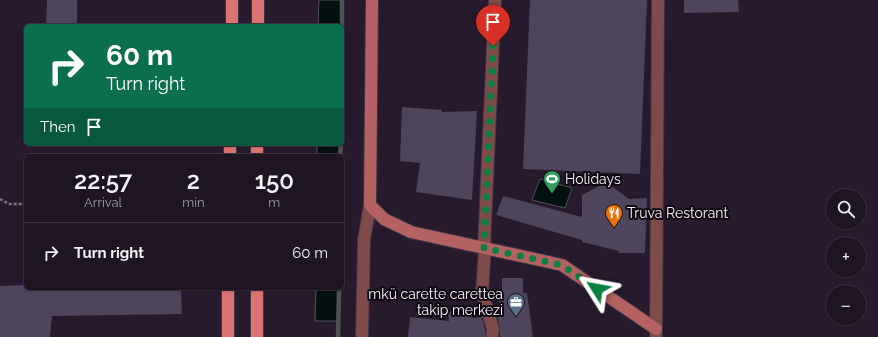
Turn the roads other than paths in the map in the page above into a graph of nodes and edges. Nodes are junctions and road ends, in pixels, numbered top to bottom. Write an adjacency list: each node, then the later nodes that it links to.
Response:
1 (232, 0): 6 (main road)
2 (258, 0): 7 (main road)
3 (372, 0): 8 (street)
4 (495, 0): 9 (street)
5 (658, 0): 12 (street)
6 (232, 24)
7 (258, 24)
8 (370, 205): 9 (street); 15 (street)
9 (485, 248): 12 (street); 16 (street)
10 (228, 290): 13 (main road)
11 (257, 290): 14 (main road)
12 (656, 333)
13 (228, 337)
14 (257, 337)
15 (362, 337)
16 (492, 337)

